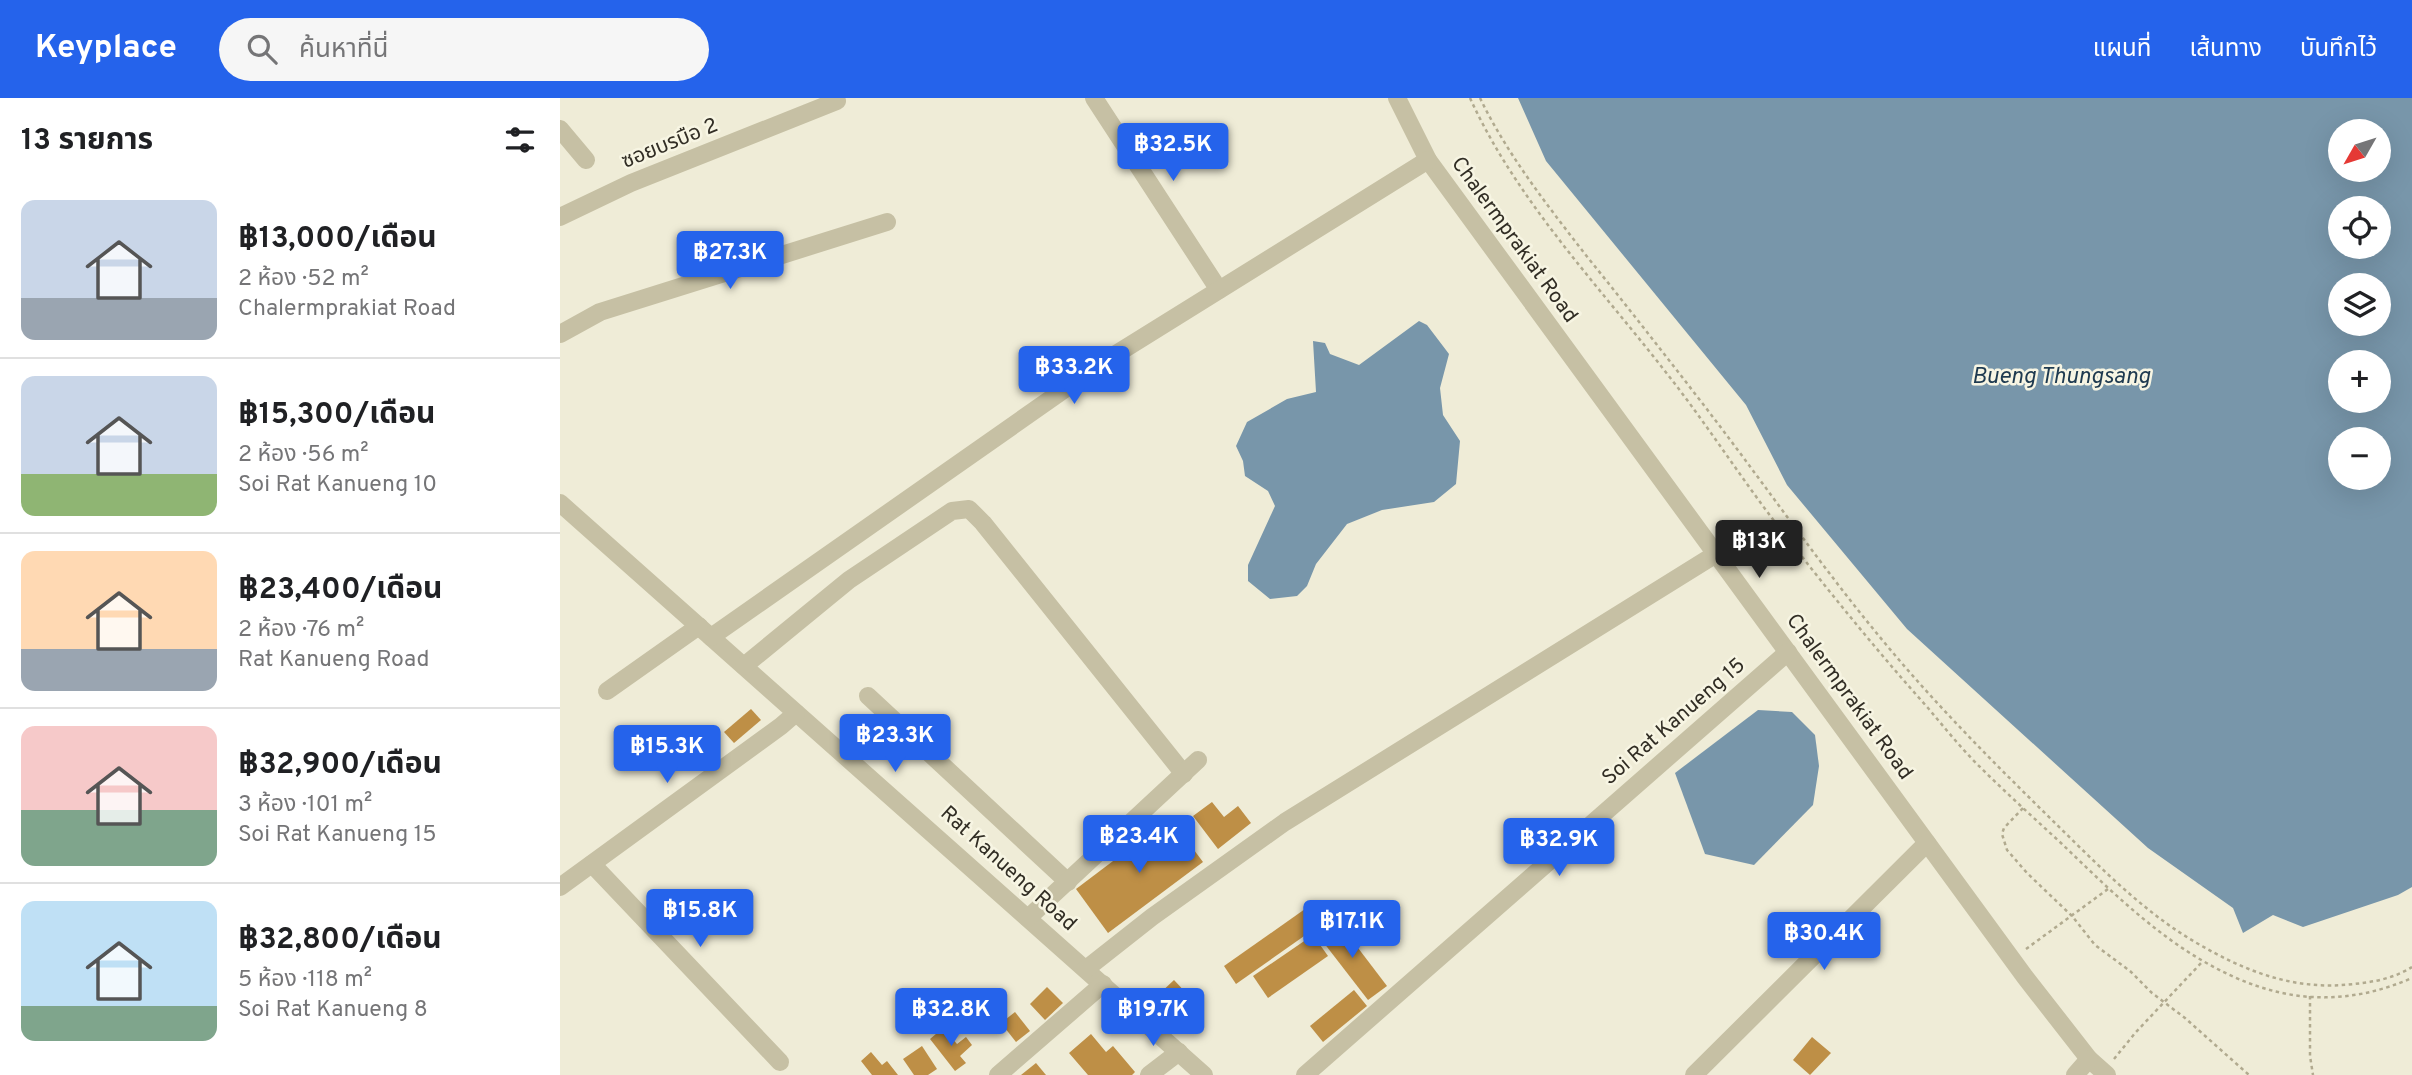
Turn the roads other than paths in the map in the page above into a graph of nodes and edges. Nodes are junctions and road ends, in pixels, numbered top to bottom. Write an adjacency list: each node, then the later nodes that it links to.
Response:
1 (1094, 98): 9 (street)
2 (1397, 98): 6 (street, Chalermprakiat Road)
3 (837, 101): 7 (street, ซอยบรบือ 2)
4 (560, 129): 5 (street)
5 (586, 160)
6 (1428, 160): 9 (street); 12 (street, Chalermprakiat Road)
7 (560, 217)
8 (887, 222): 10 (street)
9 (1219, 290): 13 (street)
10 (560, 334)
11 (560, 503): 13 (street, Rat Kanueng Road)
12 (1716, 554): 14 (street, Chalermprakiat Road); 26 (street)
13 (705, 631): 15 (street, Rat Kanueng Road); 16 (street)
14 (1788, 652): 21 (street, Chalermprakiat Road); 35 (street, Soi Rat Kanueng 15)
15 (744, 666): 18 (street, Rat Kanueng Road); 20 (street)
16 (607, 691)
17 (868, 696): 23 (street)
18 (796, 713): 22 (street); 25 (street, Rat Kanueng Road)
19 (1198, 760): 20 (street)
20 (1184, 774): 23 (street)
21 (1927, 843): 29 (street, Chalermprakiat Road); 36 (street)
22 (592, 864): 24 (street); 30 (street)
23 (1068, 882): 25 (street)
24 (560, 887)
25 (1028, 918): 26 (street, Rat Kanueng Road)
26 (1086, 969): 27 (street, Rat Kanueng Road)
27 (1103, 984): 28 (street, Rat Kanueng Road); 32 (street)
28 (1179, 1052): 33 (street); 34 (street, Rat Kanueng Road)
29 (2089, 1059): 31 (street, Chalermprakiat Road); 37 (street)
30 (780, 1062)
31 (2105, 1073)
32 (999, 1075)
33 (1149, 1075)
34 (1204, 1075)
35 (1305, 1075)
36 (1695, 1075)
37 (2075, 1075)

